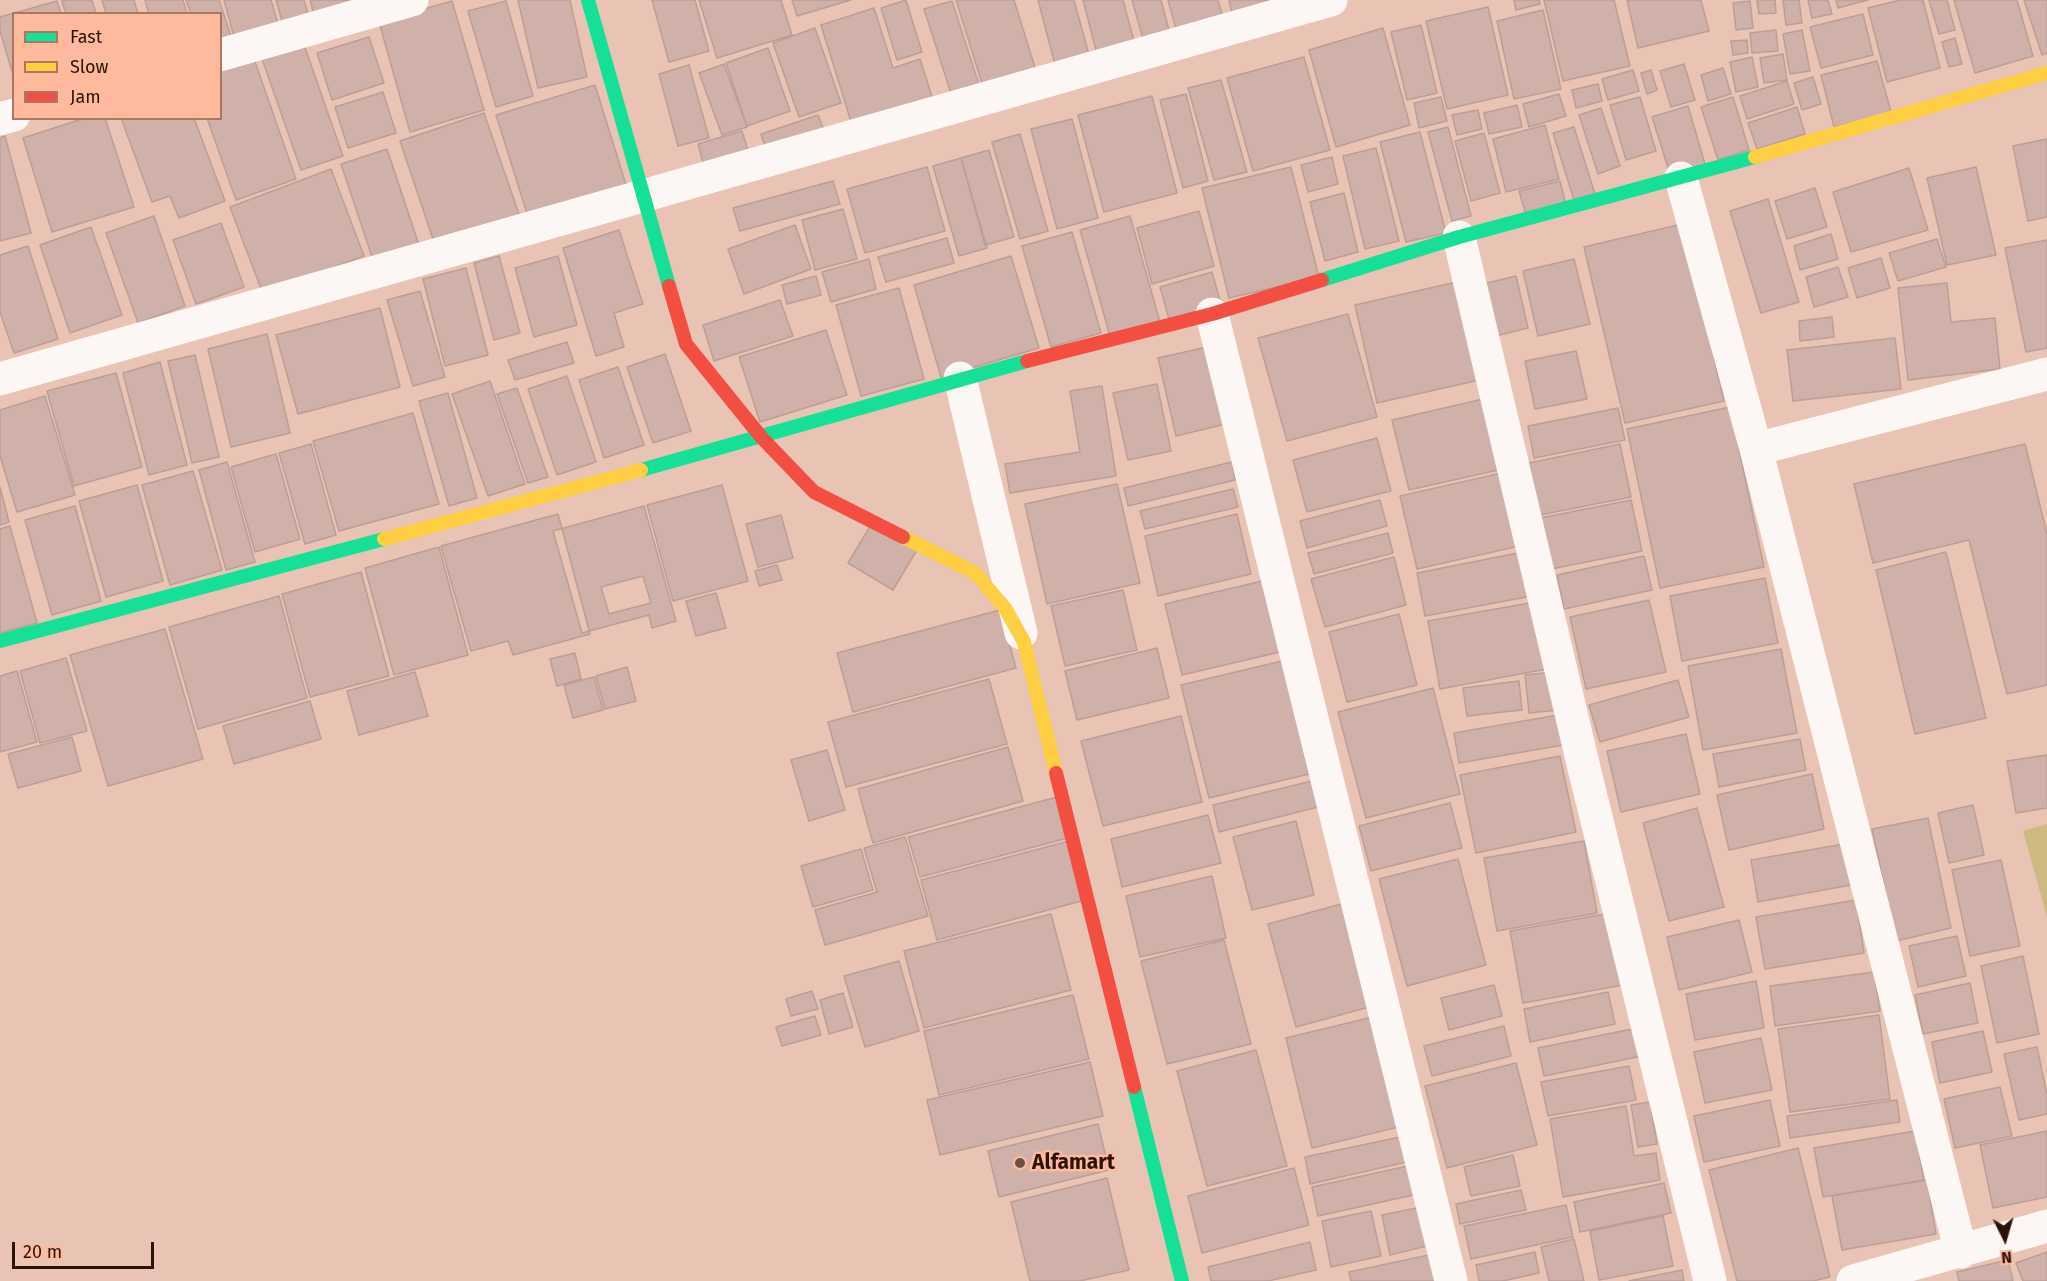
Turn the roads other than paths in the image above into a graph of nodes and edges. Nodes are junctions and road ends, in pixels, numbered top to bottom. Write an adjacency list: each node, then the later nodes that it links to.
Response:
1 (412, 0): 4 (street)
2 (588, 0): 7 (street)
3 (1331, 0): 7 (street)
4 (222, 54)
5 (2047, 73): 6 (street)
6 (1681, 178): 8 (street); 14 (street)
7 (645, 193): 12 (street); 13 (street)
8 (1459, 237): 9 (street); 21 (street)
9 (1212, 314): 11 (street); 20 (street)
10 (2047, 374): 14 (street)
11 (960, 378): 13 (street); 16 (street)
12 (0, 379)
13 (762, 438): 15 (street); 16 (street)
14 (1756, 449): 18 (street)
15 (0, 641)
16 (1024, 642): 19 (street)
17 (2047, 1226): 18 (street)
18 (1961, 1252): 22 (street)
19 (1182, 1281)
20 (1451, 1281)
21 (1710, 1281)
22 (1854, 1281)

